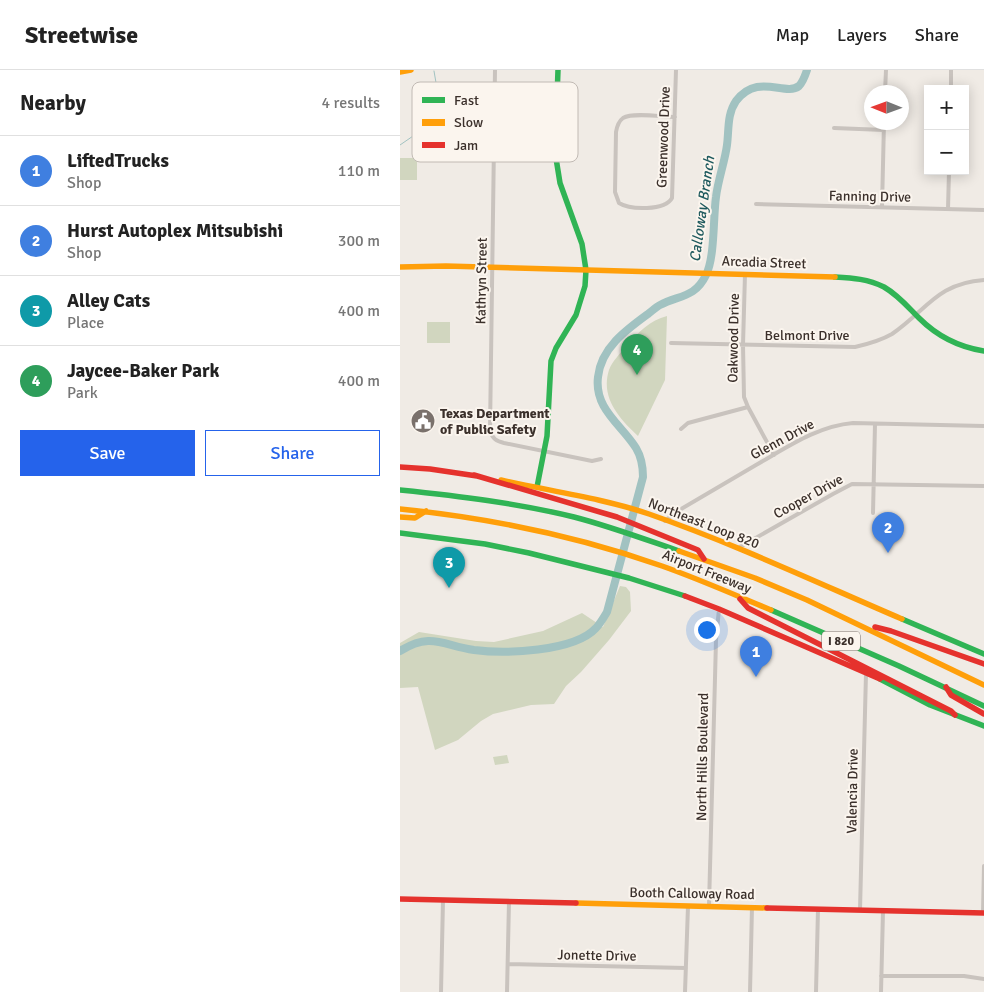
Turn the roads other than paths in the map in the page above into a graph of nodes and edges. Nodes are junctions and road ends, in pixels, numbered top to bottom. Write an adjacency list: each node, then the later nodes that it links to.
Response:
1 (411, 70): 5 (main road)
2 (676, 70): 8 (street, Greenwood Drive)
3 (886, 70): 6 (street)
4 (951, 70): 7 (street)
5 (401, 72)
6 (885, 85)
7 (951, 85)
8 (675, 117): 8 (street, Greenwood Drive)
9 (834, 128): 10 (street)
10 (864, 129)
11 (884, 130): 16 (street)
12 (494, 162): 20 (street, Kathryn Street)
13 (557, 162): 21 (main road)
14 (949, 175): 17 (street)
15 (756, 204): 16 (street, Fanning Drive)
16 (882, 207): 17 (street, Fanning Drive)
17 (948, 209): 18 (street, Fanning Drive)
18 (984, 210)
19 (400, 267): 20 (main road, Arcadia Street)
20 (493, 268): 21 (main road, Arcadia Street); 32 (street, Kathryn Street)
21 (586, 270): 22 (main road, Arcadia Street); 32 (main road)
22 (745, 274): 24 (main road, Arcadia Street); 26 (street, Oakwood Drive)
23 (984, 280): 24 (street, Belmont Drive)
24 (916, 314): 26 (street, Belmont Drive); 27 (main road, Arcadia Street)
25 (671, 343): 26 (street, Belmont Drive)
26 (743, 345): 28 (street, Oakwood Drive)
27 (984, 350)
28 (748, 407): 31 (street); 33 (street, Oakwood Drive)
29 (875, 424): 30 (street, Glenn Drive); 33 (street, Glenn Drive); 37 (street)
30 (984, 426)
31 (681, 429)
32 (544, 452): 34 (street, Kathryn Street); 39 (main road)
33 (774, 455): 45 (street, Glenn Drive)
34 (601, 459)
35 (400, 467): 36 (main road, Northeast Loop 820)
36 (474, 476): 39 (main road, Northeast Loop 820); 48 (main road)
37 (873, 484): 38 (street, Cooper Drive); 43 (street); 47 (street, Cooper Drive)
38 (984, 486)
39 (537, 487): 45 (main road, Northeast Loop 820)
40 (400, 490): 48 (main road, Airport Freeway / I 820)
41 (400, 509): 42 (main road, Airport Freeway / I 820)
42 (426, 511): 44 (main road); 49 (main road, Airport Freeway / I 820)
43 (873, 513)
44 (400, 517)
45 (664, 521): 47 (main road, Northeast Loop 820)
46 (400, 533): 50 (main road)
47 (738, 548): 52 (main road, Northeast Loop 820)
48 (704, 559): 51 (main road, Airport Freeway / I 820)
49 (738, 596): 56 (main road, Airport Freeway / I 820); 59 (main road)
50 (719, 609): 54 (main road); 66 (street, North Hills Boulevard)
51 (860, 624): 53 (main road); 55 (main road, Airport Freeway / I 820)
52 (984, 654)
53 (984, 664)
54 (866, 673): 59 (main road); 69 (street, Valencia Drive)
55 (984, 685)
56 (945, 686): 57 (main road, I 820); 58 (main road, Airport Freeway)
57 (984, 706)
58 (984, 714)
59 (955, 715): 60 (main road)
60 (984, 726)
61 (984, 866): 71 (street)
62 (400, 899): 63 (main road, Booth Calloway Road)
63 (443, 900): 64 (main road, Booth Calloway Road); 76 (street)
64 (509, 902): 65 (main road, Booth Calloway Road); 72 (street)
65 (688, 906): 66 (main road, Booth Calloway Road); 73 (street)
66 (709, 906): 67 (main road, Booth Calloway Road)
67 (752, 907): 68 (main road, Booth Calloway Road); 79 (street)
68 (818, 909): 69 (main road, Booth Calloway Road); 80 (street)
69 (860, 910): 70 (main road, Booth Calloway Road)
70 (883, 911): 71 (main road, Booth Calloway Road); 74 (street)
71 (984, 913)
72 (508, 964): 73 (street, Jonette Drive); 77 (street)
73 (686, 968): 78 (street)
74 (881, 976): 75 (street); 81 (street)
75 (984, 979)
76 (441, 992)
77 (507, 992)
78 (685, 992)
79 (750, 992)
80 (816, 992)
81 (881, 992)

